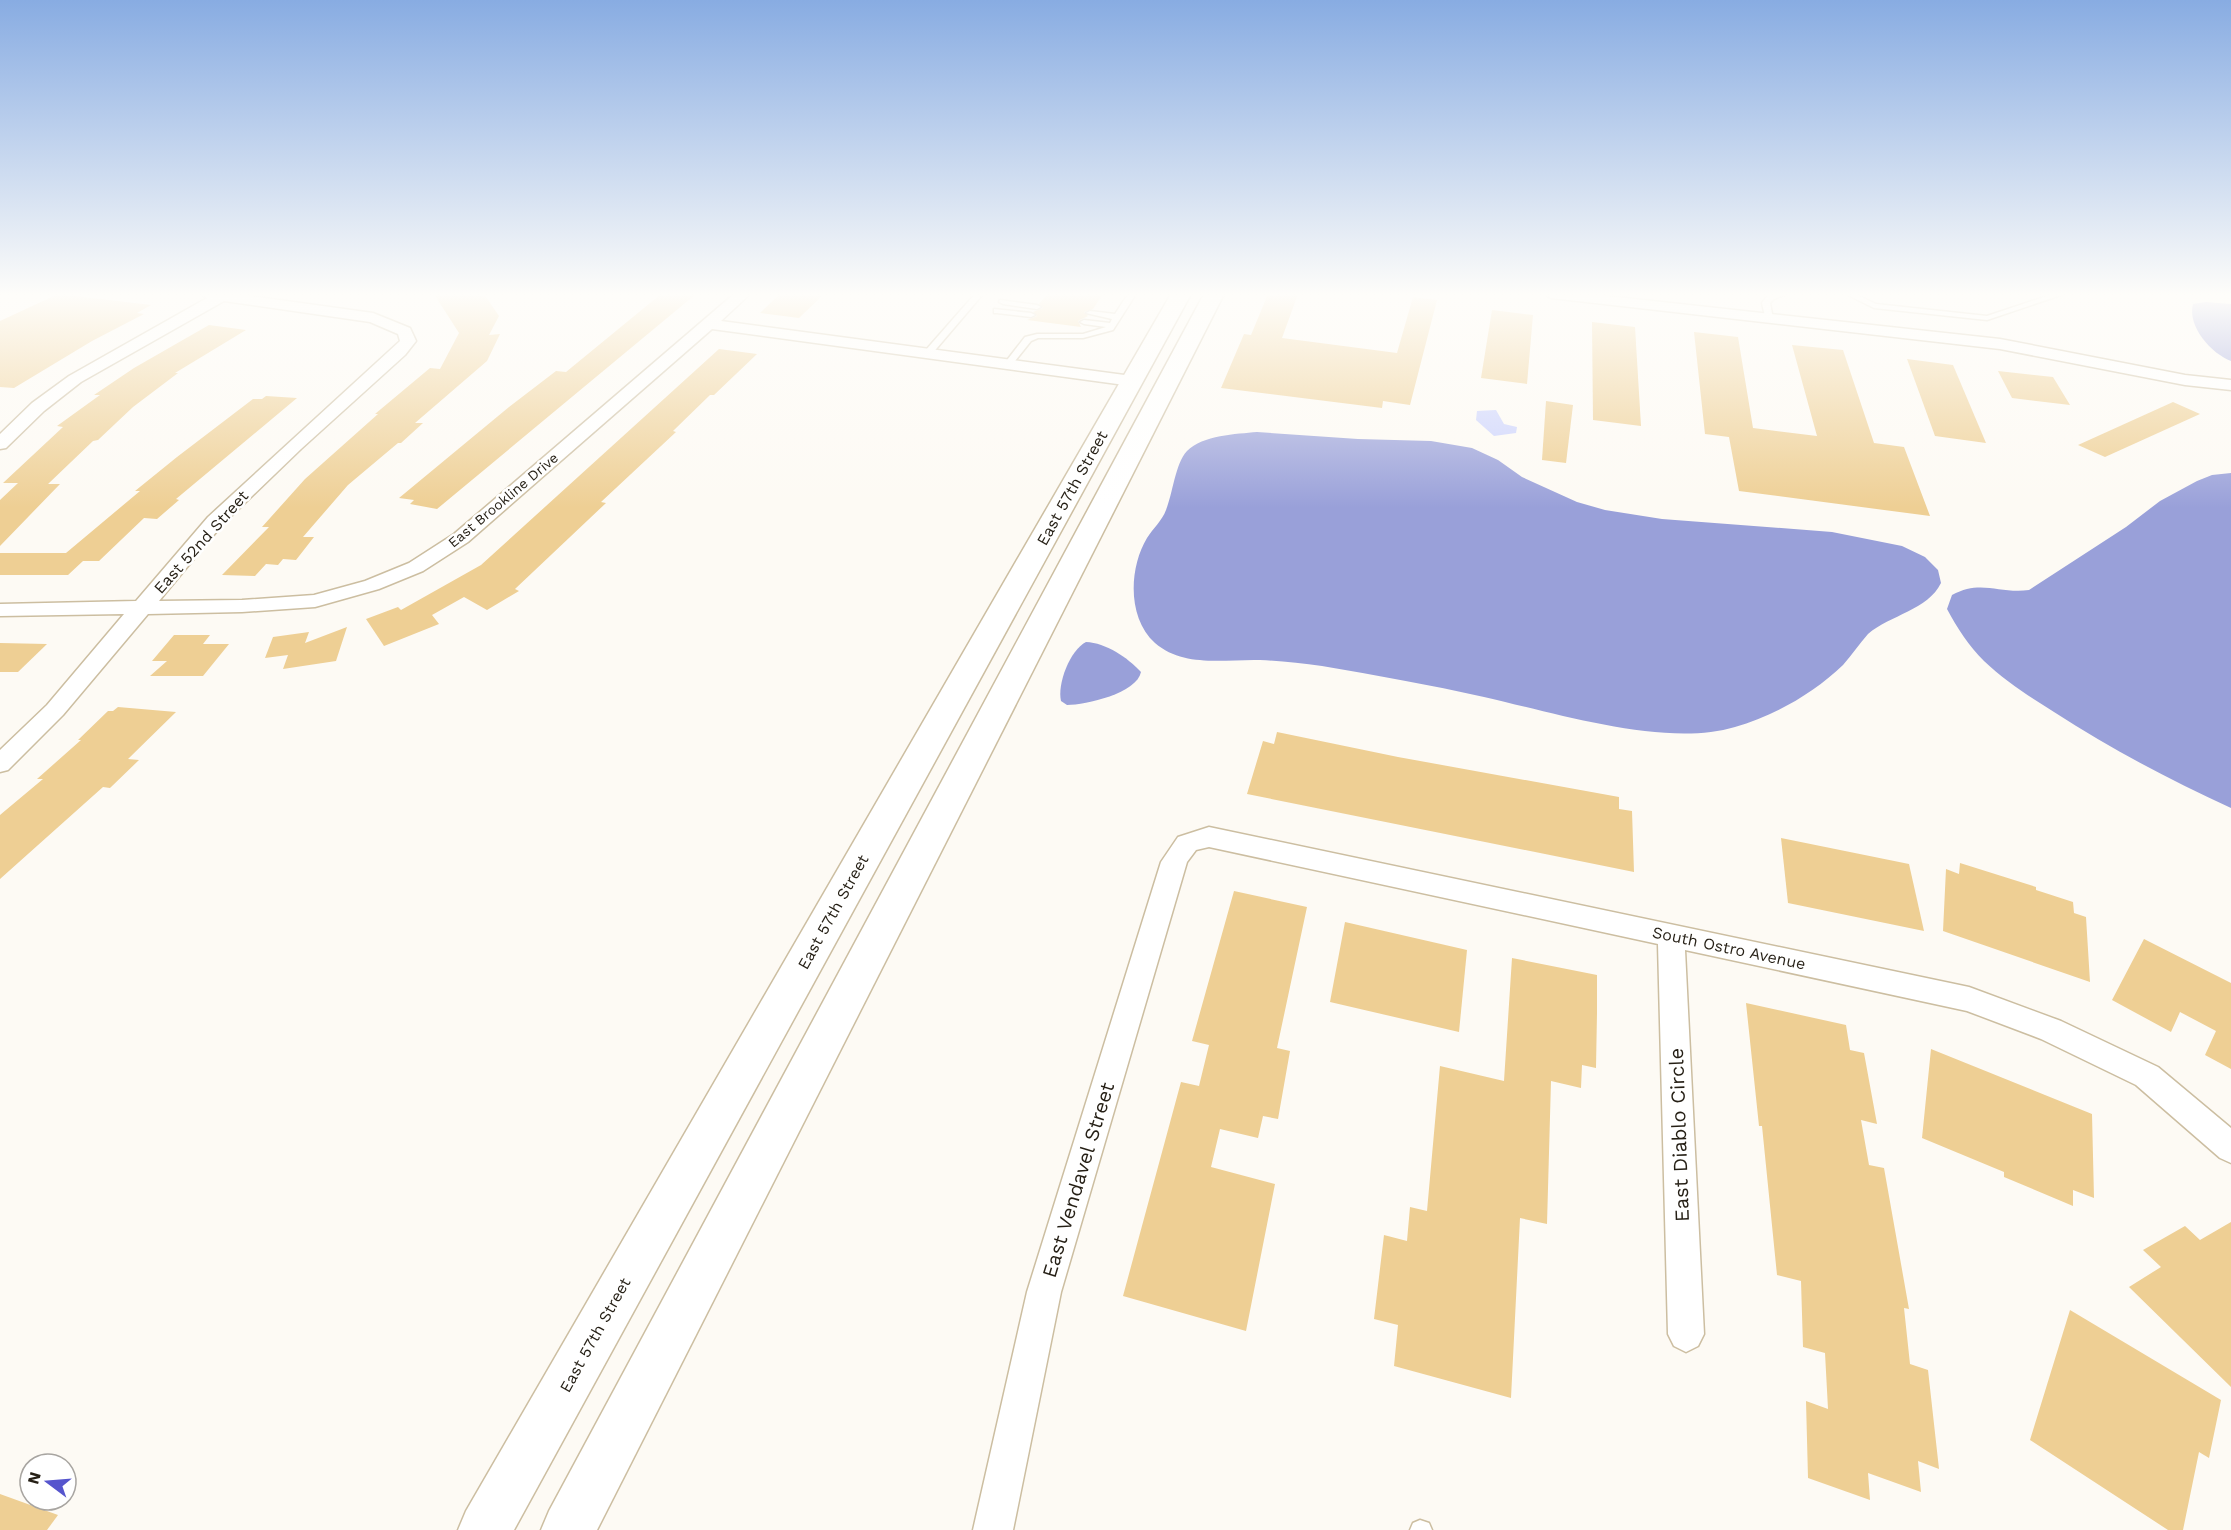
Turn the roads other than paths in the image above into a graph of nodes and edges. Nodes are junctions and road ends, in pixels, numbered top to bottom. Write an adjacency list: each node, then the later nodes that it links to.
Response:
1 (98, 365): 10 (street)
2 (384, 365): 11 (street, East 52nd Street)
3 (660, 365): 11 (street, East Brookline Drive)
4 (1018, 365): 8 (street)
5 (1141, 365): 8 (main road, East 57th Street)
6 (1177, 365): 19 (main road)
7 (2110, 365): 9 (street)
8 (1132, 381): 18 (main road, East 57th Street)
9 (2231, 386)
10 (0, 444)
11 (142, 608): 12 (street, East Brookline Drive); 13 (street, East 52nd Street)
12 (0, 610)
13 (0, 764)
14 (1191, 840): 15 (street, South Ostro Avenue); 20 (street, East Vendavel Street)
15 (1671, 936): 16 (street, South Ostro Avenue); 17 (street, East Diablo Circle)
16 (2231, 1148)
17 (1686, 1334)
18 (485, 1530)
19 (568, 1530)
20 (993, 1530)

